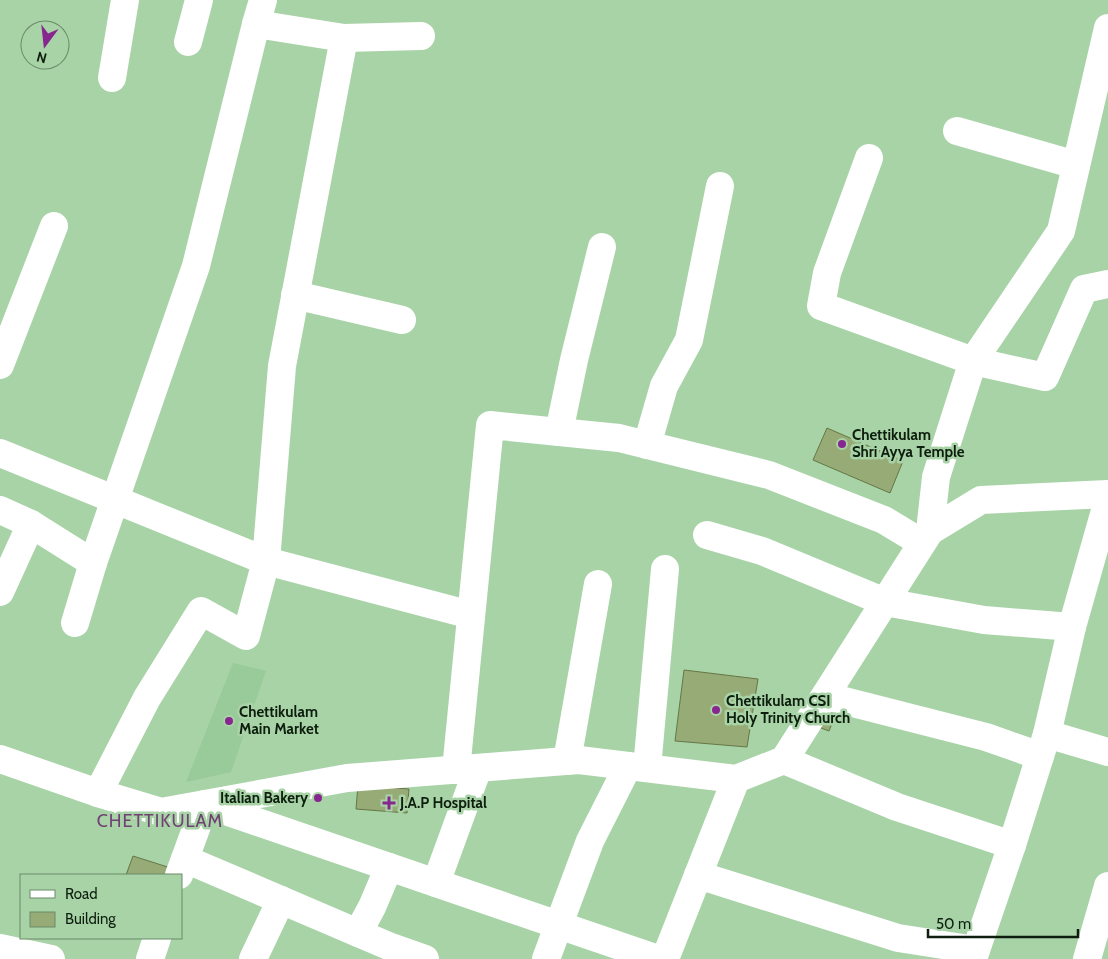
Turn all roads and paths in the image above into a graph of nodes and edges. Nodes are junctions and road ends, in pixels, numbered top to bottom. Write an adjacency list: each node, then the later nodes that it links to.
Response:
1 (125, 0): 8 (street)
2 (199, 0): 7 (street)
3 (260, 12): 6 (street); 25 (street)
4 (1108, 28): 9 (street)
5 (421, 36): 6 (street)
6 (344, 38): 17 (street)
7 (188, 42)
8 (112, 78)
9 (1102, 81): 12 (street)
10 (957, 130): 12 (street)
11 (869, 158): 19 (street)
12 (1076, 165): 19 (street)
13 (720, 186): 22 (street)
14 (54, 226): 20 (street)
15 (602, 247): 21 (street)
16 (1108, 284): 19 (street)
17 (295, 296): 18 (street); 31 (street)
18 (402, 320)
19 (973, 361): 30 (street)
20 (1, 362)
21 (559, 432): 22 (street); 37 (street)
22 (647, 445): 30 (street)
23 (0, 452): 25 (street)
24 (1108, 494): 30 (street)
25 (115, 499): 31 (street); 32 (street)
26 (1108, 500): 39 (street)
27 (0, 510): 28 (street)
28 (31, 524): 32 (street); 35 (street)
29 (707, 535): 36 (street)
30 (926, 537): 36 (street)
31 (266, 561): 37 (street); 49 (street)
32 (93, 563): 38 (street)
33 (664, 569): 46 (street)
34 (598, 584): 45 (street)
35 (0, 592)
36 (885, 602): 39 (street); 40 (street)
37 (471, 614): 47 (street)
38 (75, 623)
39 (1072, 627): 41 (street)
40 (825, 696): 41 (street); 44 (street)
41 (1044, 745): 42 (street); 51 (street)
42 (1108, 752)
43 (0, 759): 49 (street)
44 (784, 760): 48 (street); 51 (street)
45 (567, 761): 46 (street); 47 (street)
46 (637, 767): 48 (street); 58 (street)
47 (467, 769): 50 (street); 55 (street)
48 (736, 779): 54 (street)
49 (98, 793): 50 (street)
50 (205, 804): 52 (street); 53 (street)
51 (1012, 845): 63 (street)
52 (182, 867): 57 (street)
53 (389, 867): 55 (street); 59 (street)
54 (698, 875): 63 (street); 70 (street)
55 (436, 883): 58 (street)
56 (1108, 886): 71 (street)
57 (281, 900): 59 (street); 66 (street)
58 (558, 925): 68 (street); 69 (street)
59 (358, 933): 62 (street)
60 (157, 939): 65 (street)
61 (8, 953): 64 (street)
62 (388, 953): 67 (street)
63 (975, 955)
64 (51, 959)
65 (150, 959)
66 (253, 959)
67 (425, 959)
68 (546, 959)
69 (658, 959)
70 (664, 959)
71 (1087, 959)

